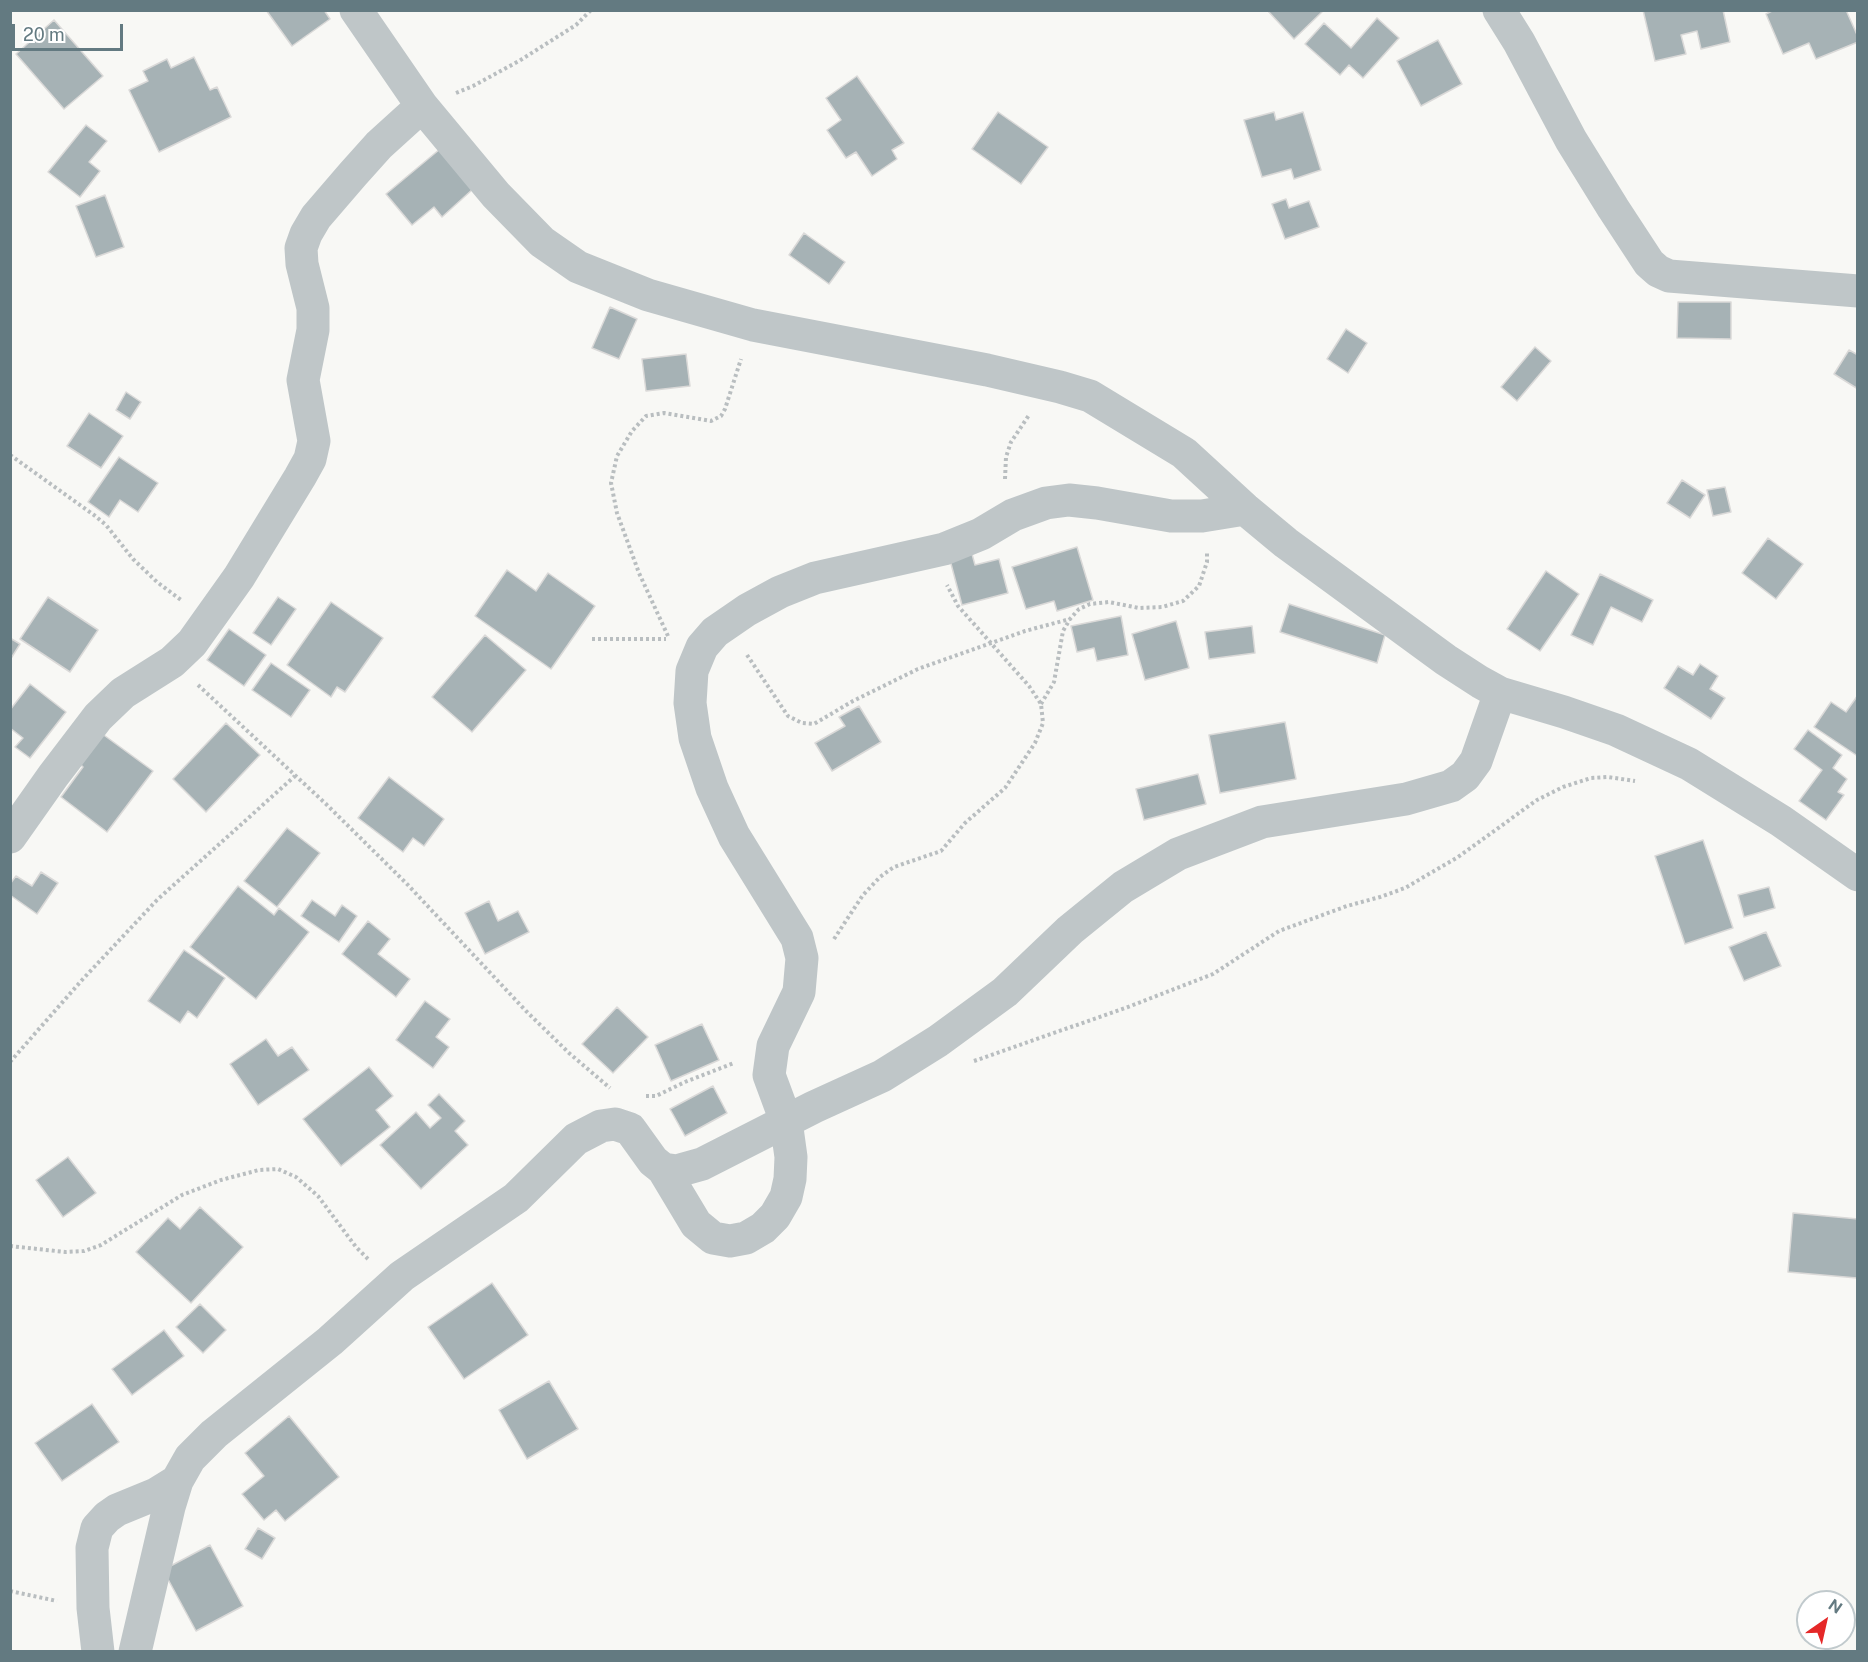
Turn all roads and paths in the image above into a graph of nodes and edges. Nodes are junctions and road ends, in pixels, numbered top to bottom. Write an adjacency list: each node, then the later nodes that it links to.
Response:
1 (356, 10): 4 (street)
2 (591, 10): 4 (path)
3 (1499, 10): 5 (street)
4 (422, 106): 6 (street); 13 (street)
5 (1857, 291)
6 (753, 326): 7 (street); 16 (path)
7 (1060, 387): 9 (street); 10 (path)
8 (10, 455): 13 (path)
9 (1245, 509): 11 (street); 19 (street)
10 (1013, 515): 11 (street); 12 (street)
11 (1202, 516): 14 (path)
12 (944, 549): 15 (street); 17 (path)
13 (216, 612): 18 (street)
14 (1070, 619): 17 (path); 20 (path)
15 (715, 632): 17 (path); 26 (street)
16 (592, 639)
17 (990, 643): 20 (path)
18 (172, 662): 21 (path); 23 (street)
19 (1500, 693): 24 (street); 31 (street)
20 (1041, 704): 25 (path)
21 (295, 776): 27 (path); 29 (path)
22 (1644, 783): 28 (path)
23 (10, 837)
24 (1857, 875)
25 (830, 945)
26 (774, 1047): 30 (path); 31 (street)
27 (10, 1062)
28 (970, 1063)
29 (616, 1092)
30 (640, 1096)
31 (786, 1121): 32 (street); 32 (street)
32 (663, 1169): 34 (street)
33 (10, 1246): 34 (path)
34 (402, 1276): 35 (street)
35 (177, 1481): 37 (street); 39 (street)
36 (10, 1591): 37 (path)
37 (93, 1608): 38 (street)
38 (98, 1652)
39 (135, 1652)

